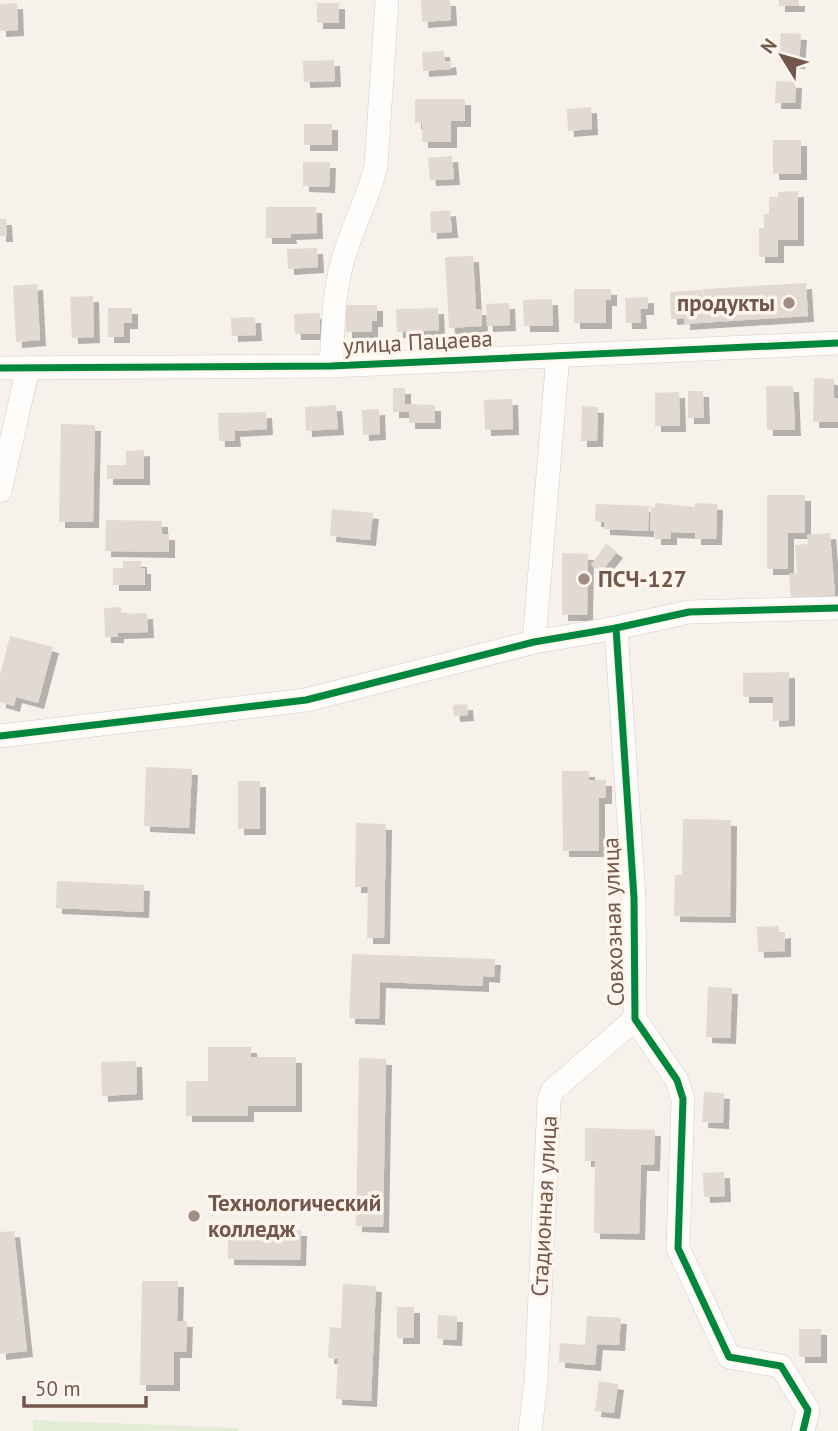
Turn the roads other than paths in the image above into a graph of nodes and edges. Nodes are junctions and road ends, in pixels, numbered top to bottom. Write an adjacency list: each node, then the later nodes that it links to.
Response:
1 (387, 0): 4 (street)
2 (838, 343): 3 (street, улица Пацаева)
3 (558, 355): 4 (street, улица Пацаева); 10 (street)
4 (331, 366): 6 (street, улица Пацаева)
5 (0, 368): 6 (street, улица Пацаева)
6 (28, 368): 7 (street)
7 (0, 491)
8 (838, 608): 9 (street)
9 (616, 628): 10 (street); 12 (street, Совхозная улица)
10 (534, 642): 11 (street)
11 (0, 736)
12 (635, 1019): 13 (street, Стадионная улица); 14 (street, Совхозная улица)
13 (530, 1431)
14 (803, 1431)

